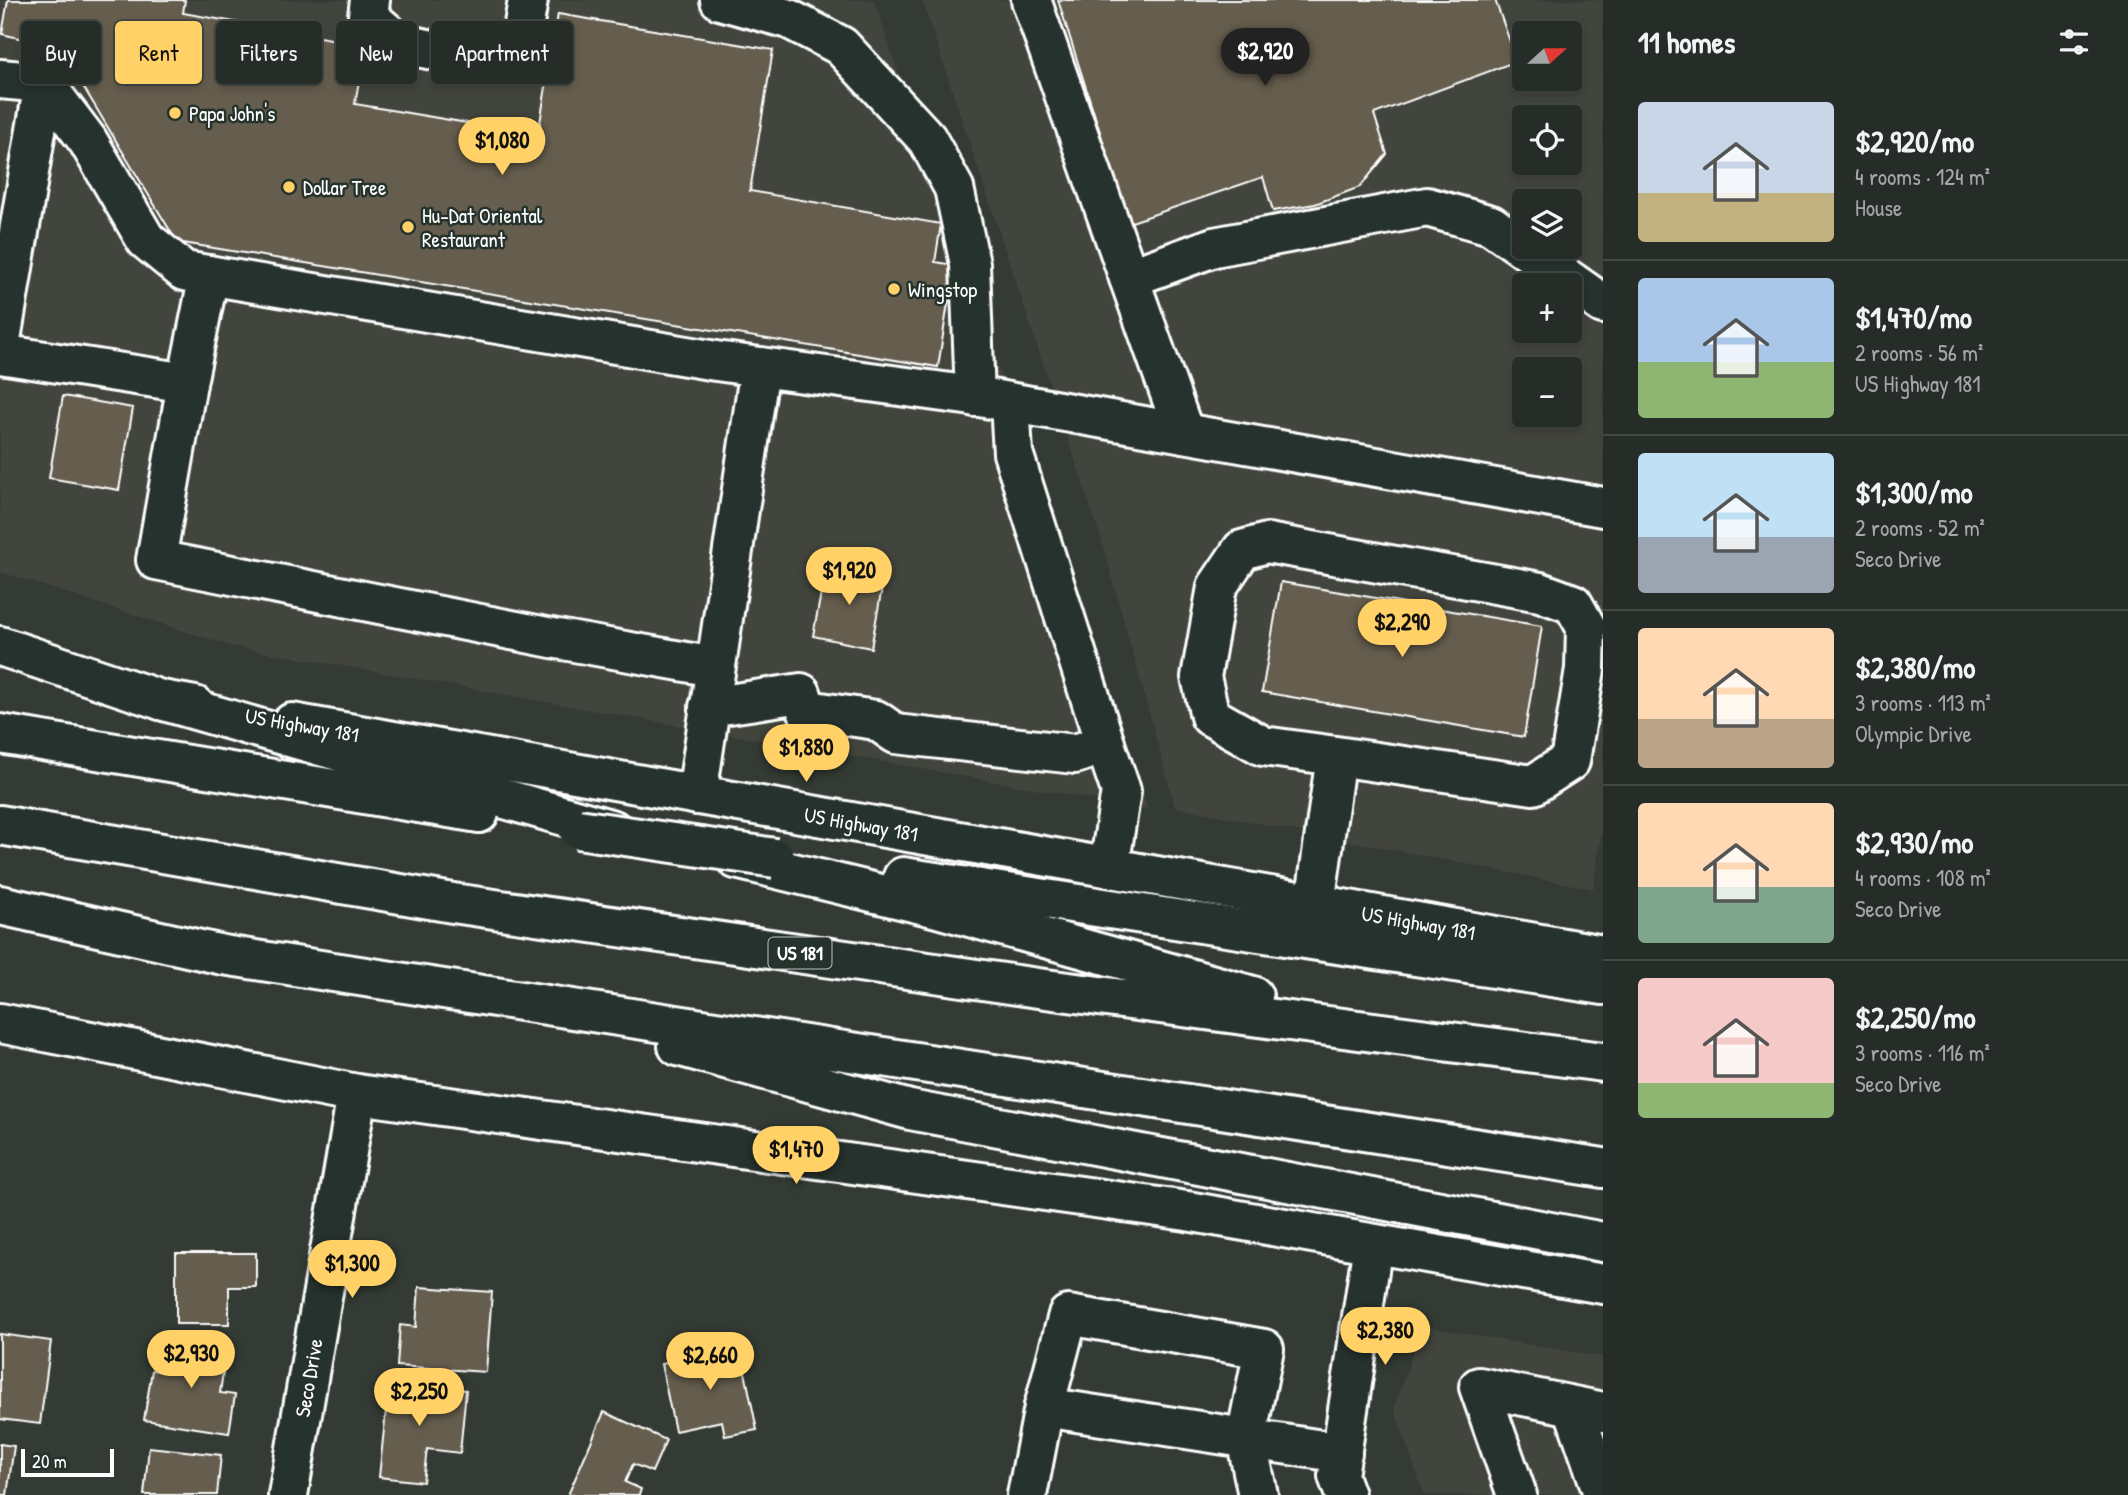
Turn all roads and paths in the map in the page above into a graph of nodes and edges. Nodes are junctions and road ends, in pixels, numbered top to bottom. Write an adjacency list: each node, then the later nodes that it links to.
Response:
1 (370, 0): 2 (main road)
2 (528, 0)
3 (720, 0): 16 (main road)
4 (1031, 0): 10 (main road)
5 (0, 79): 6 (main road)
6 (21, 81)
7 (44, 84): 12 (main road)
8 (45, 84): 9 (main road)
9 (209, 275): 14 (main road); 15 (main road)
10 (1129, 278): 11 (main road); 17 (main road)
11 (1603, 304)
12 (0, 345)
13 (0, 354): 15 (main road)
14 (760, 367): 16 (main road); 21 (main road)
15 (187, 383): 21 (main road)
16 (993, 400): 17 (main road); 25 (main road)
17 (1184, 433): 18 (main road)
18 (1603, 507)
19 (0, 646): 22 (main road, US Highway 181)
20 (1594, 665): 26 (main road); 26 (main road)
21 (714, 667): 23 (main road)
22 (161, 700): 27 (main road, US Highway 181); 36 (main road)
23 (709, 707): 25 (main road); 27 (main road)
24 (0, 734): 33 (main road, bridge)
25 (1105, 744): 29 (main road)
26 (1336, 756): 30 (main road)
27 (697, 795): 29 (main road, US Highway 181)
28 (0, 825): 36 (main road, US 181)
29 (1109, 868): 30 (main road, US Highway 181)
30 (1315, 904): 32 (main road, US Highway 181)
31 (0, 905): 34 (main road)
32 (1603, 955)
33 (1603, 985)
34 (504, 998): 39 (main road); 40 (main road)
35 (0, 1023): 38 (main road)
36 (1387, 1034): 37 (main road, US 181)
37 (1603, 1062)
38 (357, 1094): 41 (main road); 48 (main road, Seco Drive)
39 (1603, 1168)
40 (1603, 1242)
41 (1373, 1244): 42 (main road); 46 (main road)
42 (1603, 1284)
43 (1044, 1407): 45 (main road); 45 (main road); 49 (main road)
44 (1588, 1410): 47 (main road); 52 (main road)
45 (1246, 1438): 46 (main road); 50 (main road)
46 (1342, 1453): 51 (main road)
47 (1603, 1493)
48 (288, 1495)
49 (1027, 1495)
50 (1258, 1495)
51 (1345, 1495)
52 (1517, 1495)

